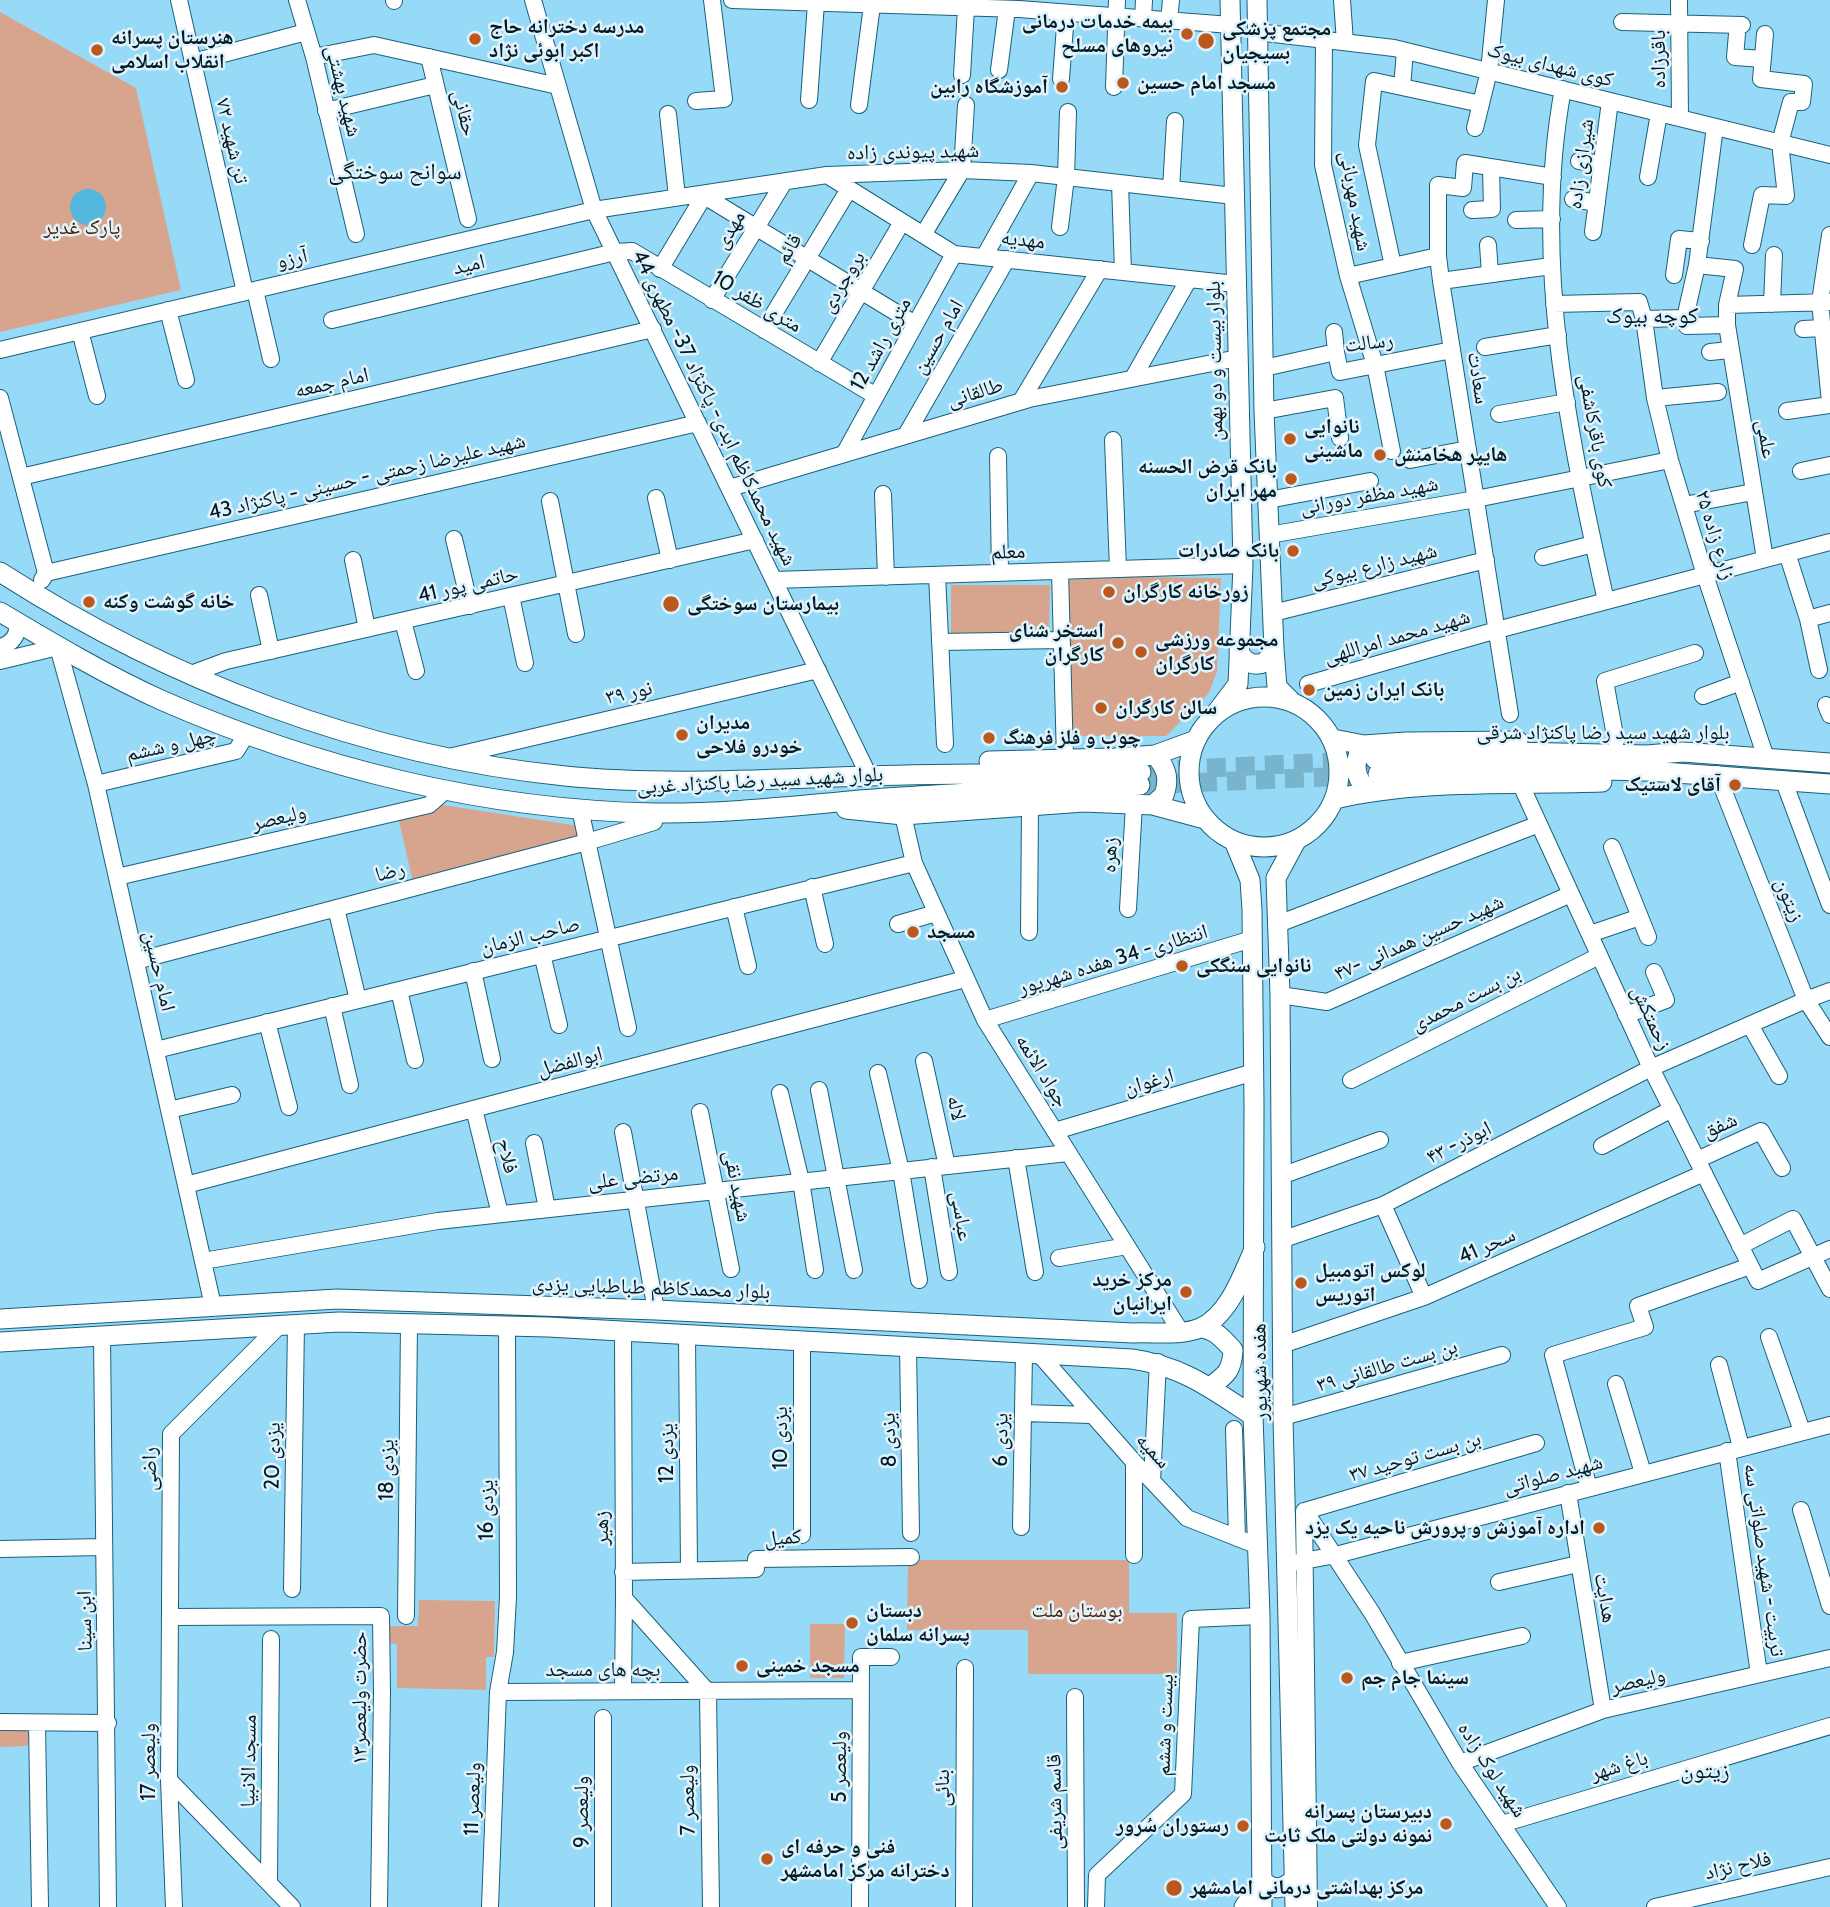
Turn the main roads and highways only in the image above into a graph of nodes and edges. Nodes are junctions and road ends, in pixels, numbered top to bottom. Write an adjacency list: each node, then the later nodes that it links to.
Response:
1 (1230, 0): 4 (main road, بلوار بیست و دو بهمن)
2 (1256, 0): 3 (main road)
3 (1261, 226): 4 (main road); 7 (main road)
4 (1235, 227): 8 (main road, بلوار بیست و دو بهمن)
5 (0, 572): 18 (main road)
6 (9, 617): 22 (main road, بلوار شهید سید رضا پاکنژاد غربی)
7 (1274, 649): 8 (main road); 9 (main road)
8 (1239, 651): 10 (main road, بلوار بیست و دو بهمن)
9 (1290, 700): 10 (main road); 11 (main road)
10 (1216, 713): 12 (main road)
11 (1333, 739): 16 (main road); 21 (main road)
12 (1196, 740): 14 (main road); 23 (main road)
13 (1686, 753): 15 (main road, بلوار شهید سید رضا پاکنژاد شرقی); 16 (main road, بلوار شهید سید رضا پاکنژاد شرقی); 16 (main road)
14 (1155, 755): 18 (main road); 20 (main road)
15 (1830, 763)
16 (1371, 768): 17 (main road, بلوار شهید سید رضا پاکنژاد شرقی); 17 (main road); 21 (main road)
17 (1683, 774): 19 (main road, بلوار شهید سید رضا پاکنژاد شرقی)
18 (869, 776): 20 (main road)
19 (1830, 784)
20 (1142, 791): 22 (main road, بلوار شهید سید رضا پاکنژاد غربی); 22 (main road); 23 (main road)
21 (1335, 799): 25 (main road)
22 (829, 804)
23 (1205, 819): 24 (main road)
24 (1234, 841): 25 (main road); 27 (main road, هفده شهریور)
25 (1296, 841): 26 (main road)
26 (1276, 878): 27 (main road); 37 (main road, هفده شهریور)
27 (1250, 880): 28 (main road, هفده شهریور)
28 (1255, 1247): 32 (main road); 35 (main road, هفده شهریور)
29 (549, 1306): 30 (main road, بلوار محمدکاظم طباطبایی یزدی); 31 (main road); 32 (main road, بلوار محمدکاظم طباطبایی یزدی)
30 (0, 1320)
31 (548, 1327): 33 (main road, بلوار محمدکاظم طباطبایی یزدی); 34 (main road, بلوار محمدکاظم طباطبایی یزدی)
32 (1201, 1328): 34 (main road)
33 (0, 1342)
34 (1210, 1387): 35 (main road, بلوار محمدکاظم طباطبایی یزدی)
35 (1253, 1416): 36 (main road, هفده شهریور)
36 (1262, 1880): 37 (main road); 38 (main road); 39 (main road, هفده شهریور)
37 (1294, 1880): 40 (main road); 41 (main road, هفده شهریور)
38 (1244, 1907)
39 (1262, 1907)
40 (1287, 1907)
41 (1295, 1907)

